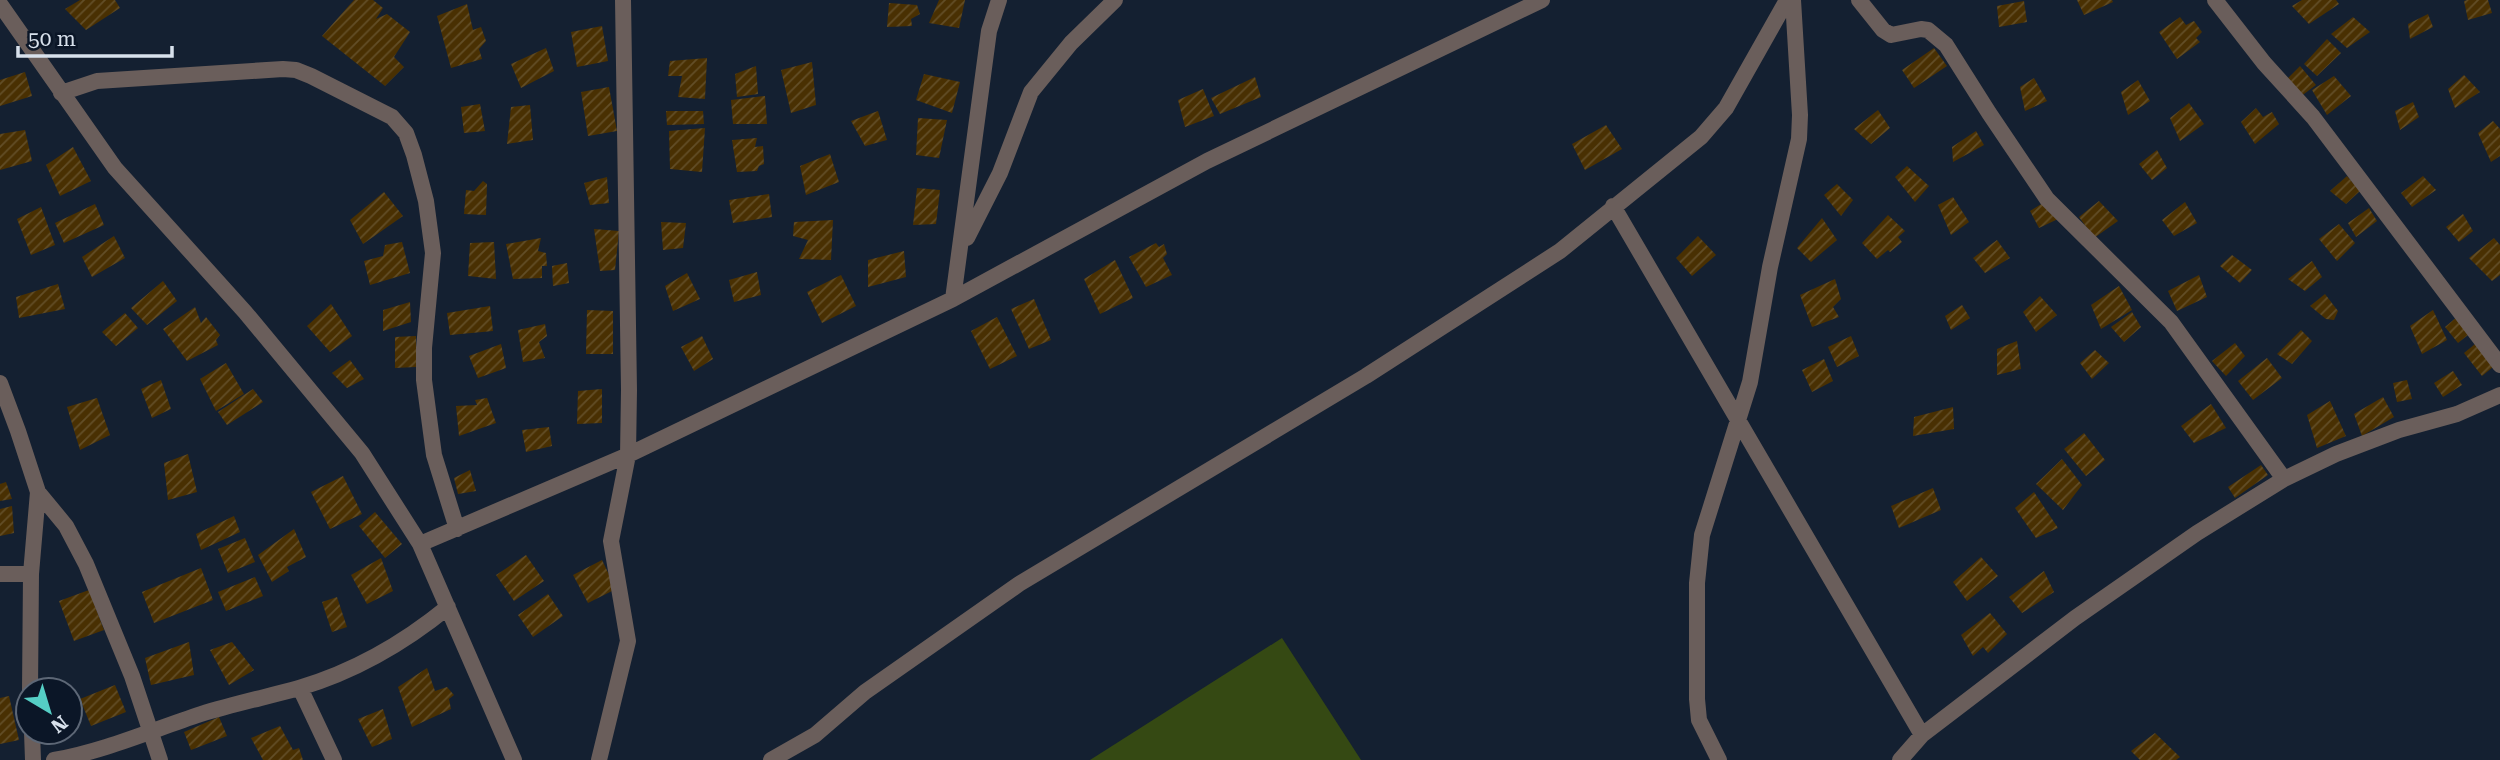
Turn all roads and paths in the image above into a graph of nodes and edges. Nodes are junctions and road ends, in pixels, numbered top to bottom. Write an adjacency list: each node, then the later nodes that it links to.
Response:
1 (623, 0): 18 (street)
2 (999, 0): 12 (street)
3 (1115, 0): 12 (street)
4 (1542, 0): 13 (street)
5 (1787, 0): 11 (street)
6 (1793, 0): 17 (street)
7 (1859, 0): 19 (street)
8 (2215, 0): 14 (street)
9 (0, 4): 10 (street)
10 (61, 93): 21 (street); 22 (street)
11 (1614, 206): 17 (street); 35 (street)
12 (961, 250): 13 (street)
13 (953, 299): 18 (street)
14 (2500, 365)
15 (0, 383): 20 (street)
16 (2500, 395): 19 (street)
17 (1738, 423): 29 (street); 36 (street)
18 (628, 455): 21 (street); 34 (street)
19 (2284, 479): 29 (street)
20 (38, 492): 23 (street); 28 (street)
21 (457, 529): 22 (street)
22 (420, 544): 25 (street)
23 (31, 573): 24 (street); 26 (street)
24 (0, 574)
25 (448, 607): 27 (street); 33 (street)
26 (30, 676)
27 (300, 688): 28 (street); 32 (street)
28 (150, 731): 30 (street); 31 (street)
29 (1922, 735): 37 (street)
30 (54, 760)
31 (160, 760)
32 (334, 760)
33 (514, 760)
34 (599, 760)
35 (771, 760)
36 (1719, 760)
37 (1900, 760)

